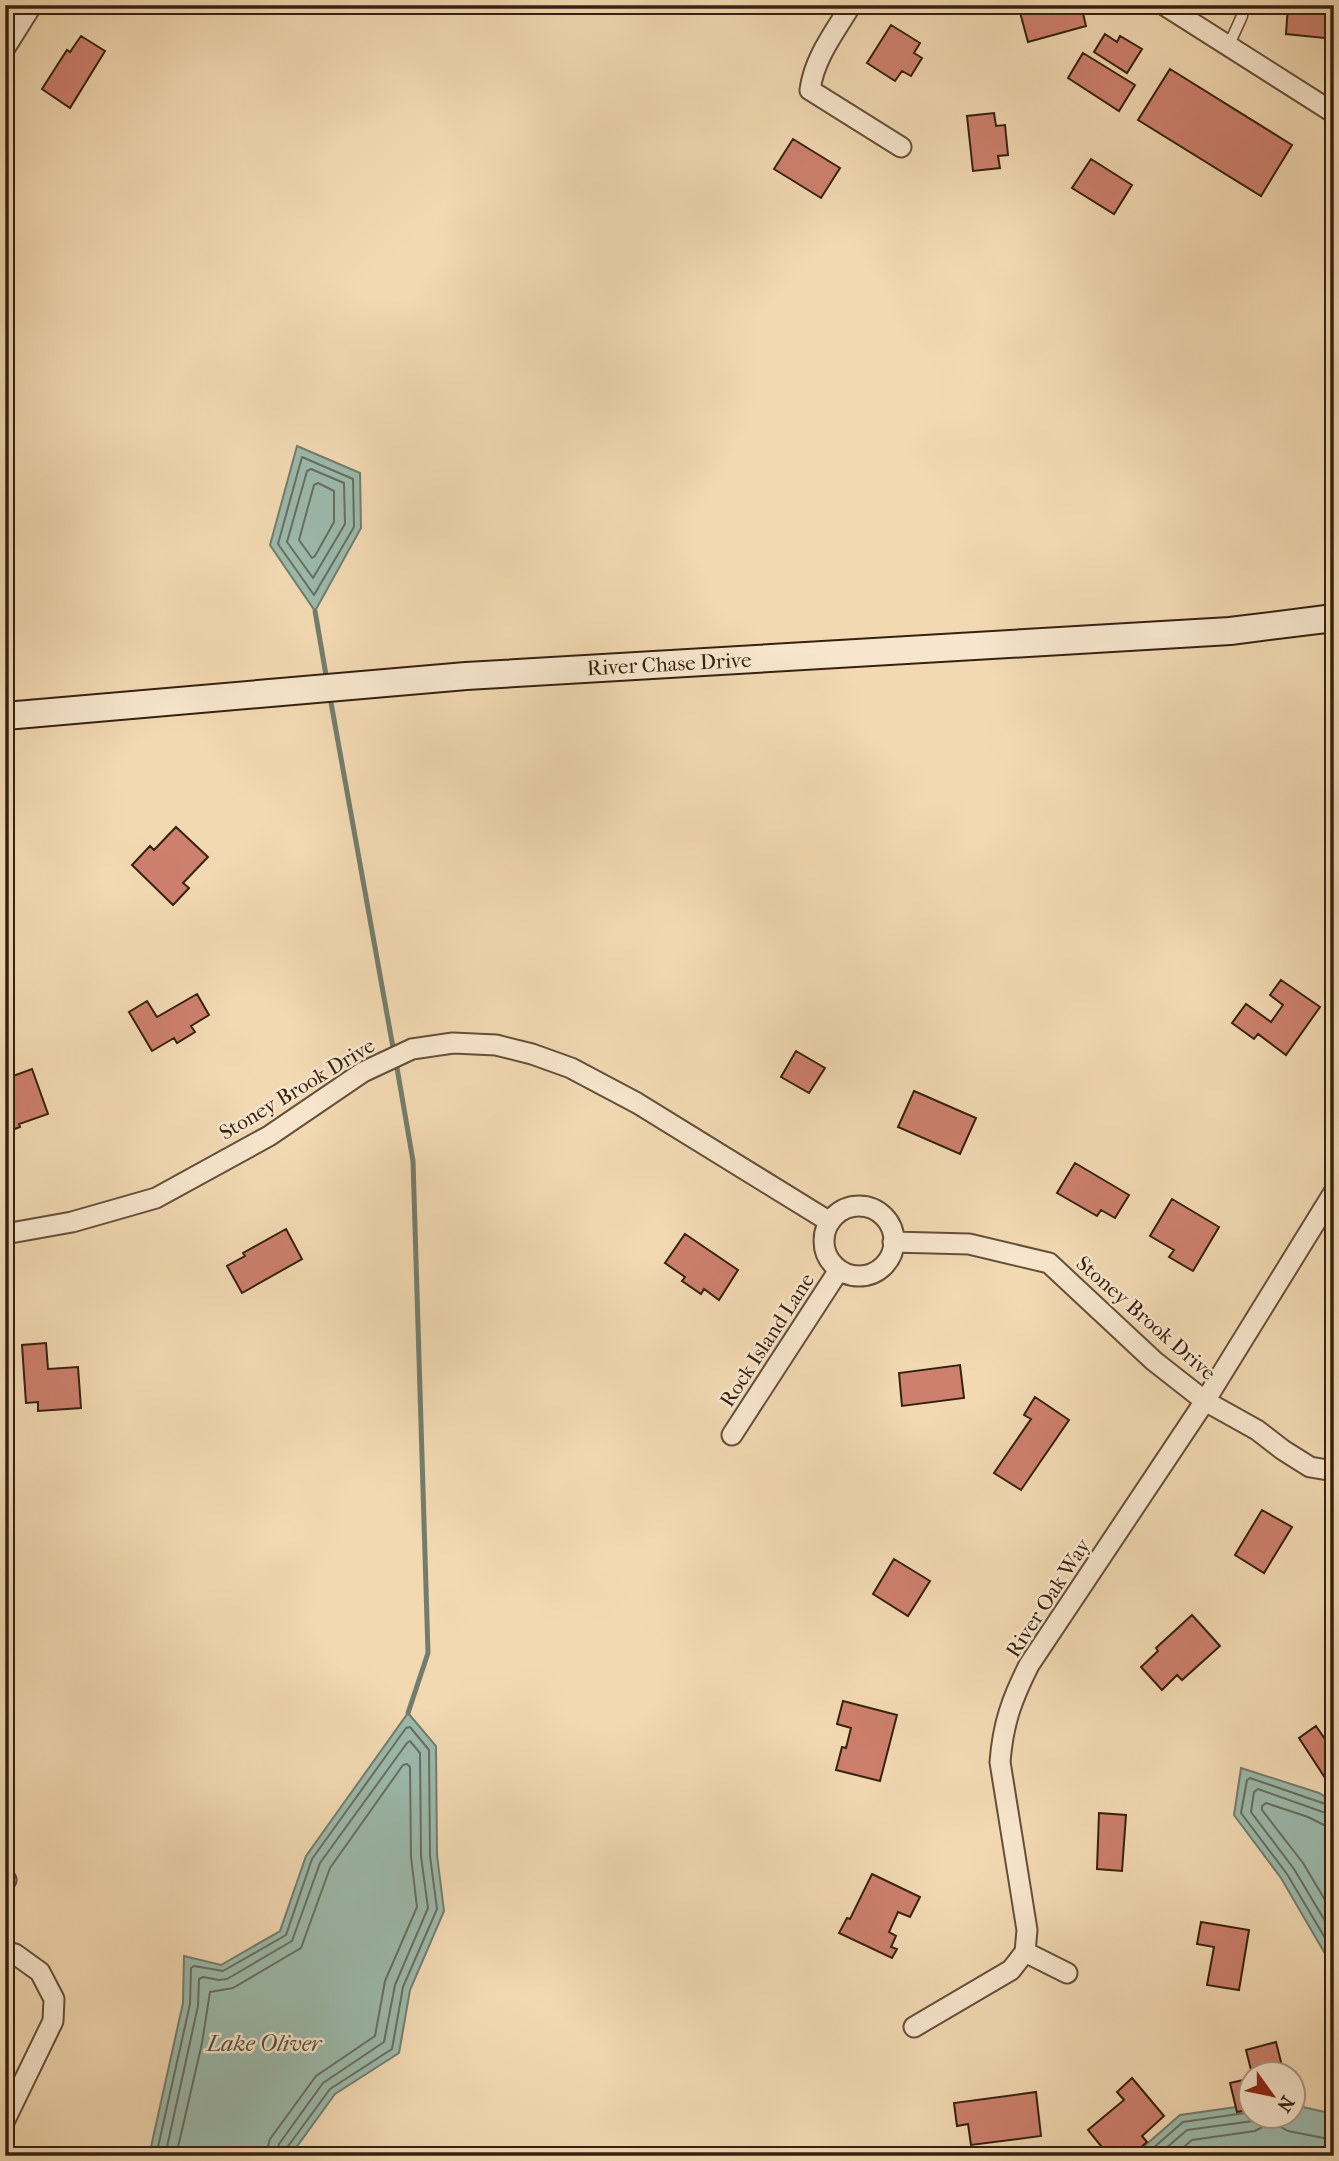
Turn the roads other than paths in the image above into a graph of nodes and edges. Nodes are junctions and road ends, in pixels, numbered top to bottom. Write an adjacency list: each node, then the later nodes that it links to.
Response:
1 (32, 5): 6 (street)
2 (851, 5): 8 (street)
3 (1164, 5): 5 (street)
4 (1242, 5): 5 (lane)
5 (1228, 47): 7 (street)
6 (5, 48)
7 (1334, 113)
8 (901, 147)
9 (1334, 618): 10 (street, River Chase Drive)
10 (5, 716)
11 (1334, 1192): 16 (street, River Oak Way)
12 (830, 1222): 13 (street, Stoney Brook Drive); 14 (street); 15 (street)
13 (5, 1234)
14 (893, 1242): 15 (street); 16 (street, Stoney Brook Drive)
15 (839, 1270): 17 (street, Rock Island Lane)
16 (1205, 1401): 18 (street, Stoney Brook Drive); 20 (street, River Oak Way)
17 (732, 1435)
18 (1334, 1471)
19 (5, 1951): 23 (street)
20 (1025, 1952): 21 (street); 22 (street)
21 (1067, 1973)
22 (915, 2027)
23 (5, 2120)

